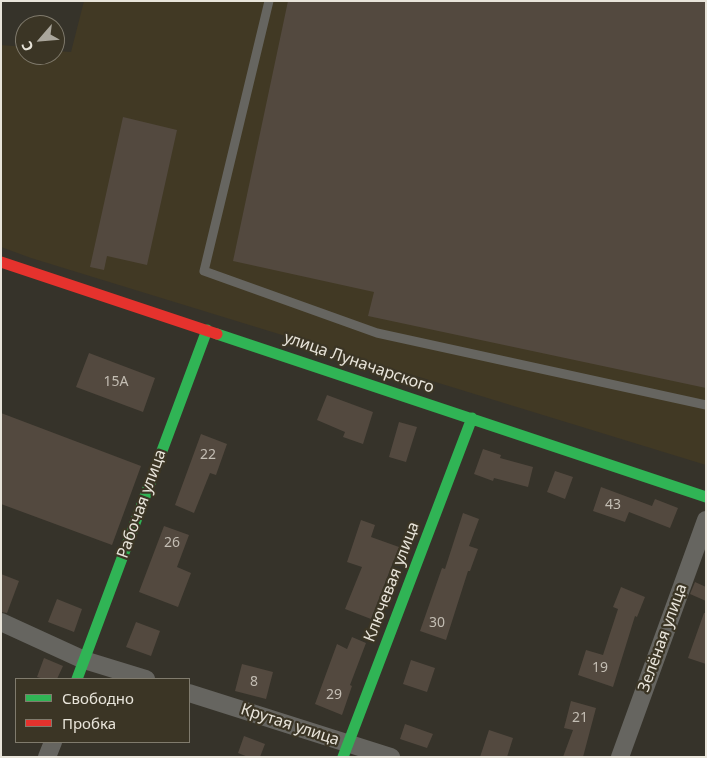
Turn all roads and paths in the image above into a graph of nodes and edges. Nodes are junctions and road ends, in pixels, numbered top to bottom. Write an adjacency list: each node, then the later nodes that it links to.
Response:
1 (268, 1): 4 (lane)
2 (1, 262): 3 (street, улица Луначарского)
3 (207, 330): 5 (street, улица Луначарского); 9 (street, Рабочая улица)
4 (706, 405)
5 (472, 418): 6 (street, улица Луначарского); 14 (street, Ключевая улица)
6 (706, 497)
7 (706, 520): 17 (street, Зелёная улица)
8 (1, 622): 9 (street)
9 (84, 660): 10 (street, Рабочая улица); 11 (street)
10 (77, 678)
11 (143, 678)
12 (190, 693): 14 (street, Крутая улица)
13 (53, 743): 15 (street)
14 (345, 750): 16 (street, Крутая улица)
15 (48, 757)
16 (391, 757)
17 (620, 757)

